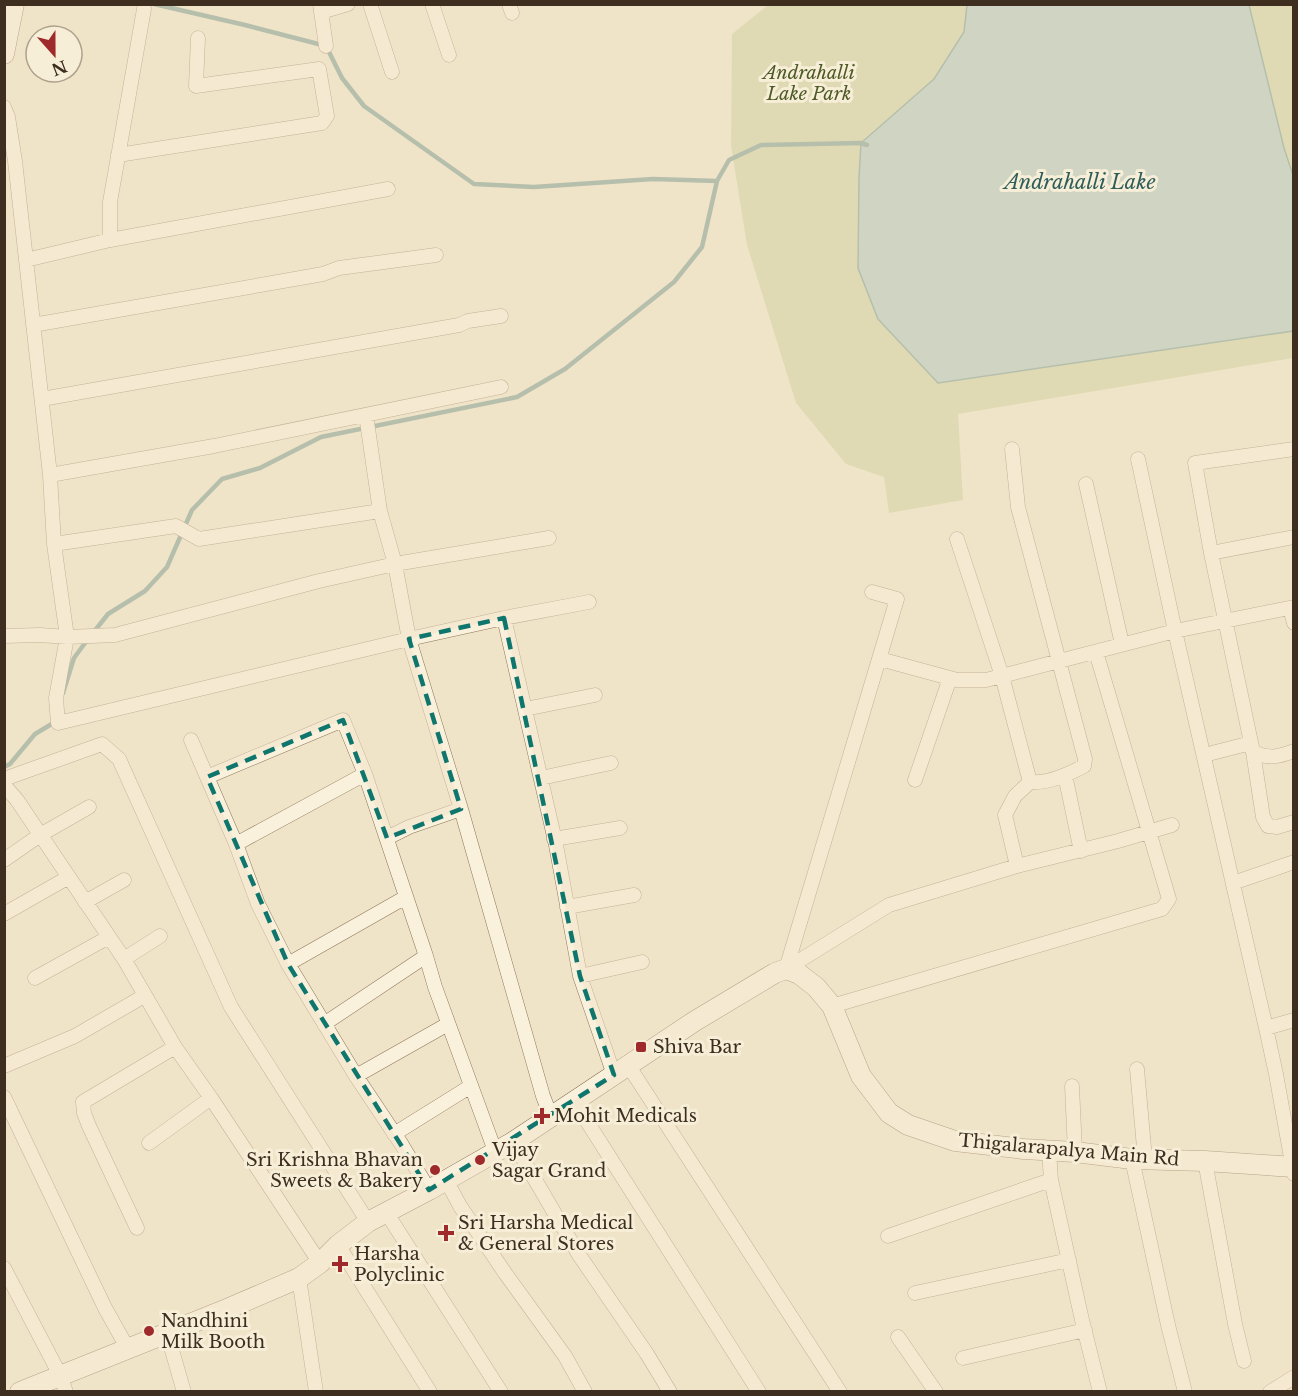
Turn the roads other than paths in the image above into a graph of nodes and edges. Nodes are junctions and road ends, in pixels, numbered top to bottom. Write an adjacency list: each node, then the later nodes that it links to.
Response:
1 (14, 4): 9 (street)
2 (348, 4): 5 (street)
3 (370, 4): 11 (street)
4 (432, 4): 10 (street)
5 (320, 8): 8 (street)
6 (144, 9): 13 (street)
7 (198, 38): 13 (street)
8 (326, 46)
9 (4, 54)
10 (449, 55)
11 (392, 72)
12 (4, 107): 17 (street)
13 (118, 155): 15 (street)
14 (388, 189): 15 (street)
15 (110, 240): 17 (street)
16 (436, 255): 19 (street)
17 (26, 260): 19 (street)
18 (501, 316): 21 (street)
19 (33, 325): 21 (street)
20 (501, 387): 22 (street)
21 (42, 399): 26 (street)
22 (367, 423): 26 (street); 28 (street)
23 (1012, 449): 48 (street)
24 (1293, 449): 33 (street)
25 (1138, 459): 41 (street)
26 (50, 475): 32 (street)
27 (1086, 484): 45 (street)
28 (380, 511): 32 (street); 34 (street)
29 (1293, 537): 33 (street)
30 (549, 538): 34 (street)
31 (957, 539): 49 (street)
32 (54, 544): 43 (street)
33 (1211, 553): 39 (street)
34 (395, 564): 43 (street); 44 (street)
35 (872, 592): 47 (street)
36 (589, 602): 38 (street)
37 (1292, 608): 39 (street); 40 (street)
38 (504, 618): 44 (street); 52 (street)
39 (1224, 621): 41 (street); 54 (street)
40 (1293, 623)
41 (1175, 631): 45 (street); 83 (street)
42 (4, 636): 43 (street)
43 (67, 636): 44 (street)
44 (409, 639): 68 (street)
45 (1122, 644): 46 (street)
46 (1096, 652): 48 (street); 72 (street)
47 (880, 659): 50 (street); 95 (street)
48 (1058, 661): 49 (street); 59 (street)
49 (1002, 676): 50 (street); 64 (street)
50 (950, 678): 63 (street)
51 (595, 695): 52 (street)
52 (525, 709): 61 (street)
53 (191, 740): 60 (street)
54 (1252, 748): 55 (street); 56 (street); 69 (street)
55 (1293, 751)
56 (1212, 753)
57 (611, 763): 61 (street)
58 (364, 774): 60 (street); 74 (street); 76 (street)
59 (1065, 775): 64 (street); 77 (street)
60 (207, 777): 76 (street)
61 (540, 778): 75 (street)
62 (4, 779): 127 (street)
63 (915, 780)
64 (1030, 782): 80 (street)
65 (4, 785): 66 (street)
66 (11, 803): 73 (street)
67 (89, 807): 73 (street)
68 (460, 809): 74 (street); 114 (street)
69 (1293, 822)
70 (1172, 825): 72 (street)
71 (620, 828): 75 (street)
72 (1150, 833): 77 (street); 99 (street)
73 (40, 835): 78 (street); 81 (street)
74 (387, 838): 85 (street)
75 (554, 839): 87 (street)
76 (236, 844): 94 (street)
77 (1081, 851): 80 (street)
78 (4, 860)
79 (1293, 862): 83 (street)
80 (1017, 866): 95 (street)
81 (69, 878): 86 (street); 88 (street)
82 (124, 880): 86 (street)
83 (1233, 883): 103 (street)
84 (634, 895): 87 (street)
85 (406, 897): 91 (street); 94 (street)
86 (86, 902): 90 (street)
87 (567, 907): 96 (street)
88 (4, 914)
89 (159, 936): 92 (street)
90 (109, 937): 92 (street); 97 (street)
91 (426, 956): 101 (street); 102 (street)
92 (123, 959): 98 (street)
93 (642, 962): 96 (street)
94 (288, 964): 101 (street)
95 (786, 969): 99 (street, Thigalarapalya Main Rd); 107 (street)
96 (580, 976): 107 (street)
97 (35, 978)
98 (144, 996): 104 (street); 105 (street)
99 (832, 1006): 118 (street, Thigalarapalya Main Rd)
100 (1293, 1020): 103 (street)
101 (324, 1024): 108 (street)
102 (448, 1024): 108 (street); 109 (street)
103 (1266, 1028): 123 (street)
104 (175, 1047): 112 (street); 128 (street)
105 (4, 1066)
106 (1137, 1069): 121 (street)
107 (621, 1070): 113 (street); 153 (street)
108 (356, 1076): 115 (street)
109 (471, 1086): 115 (street); 119 (street)
110 (1072, 1086): 120 (street)
111 (4, 1097): 139 (street)
112 (211, 1098): 117 (street); 132 (street)
113 (574, 1101): 114 (street); 152 (street)
114 (551, 1117): 116 (street)
115 (394, 1134): 125 (street)
116 (513, 1142): 119 (street); 151 (street)
117 (149, 1143)
118 (1049, 1151): 120 (street, Thigalarapalya Main Rd); 124 (street)
119 (495, 1152): 125 (street)
120 (1075, 1152): 121 (street, Thigalarapalya Main Rd)
121 (1139, 1159): 122 (street, Thigalarapalya Main Rd); 155 (street)
122 (1205, 1161): 123 (street, Thigalarapalya Main Rd); 141 (street)
123 (1293, 1170)
124 (1051, 1180): 129 (street); 131 (street)
125 (437, 1185): 126 (street); 150 (street)
126 (386, 1212): 127 (street); 149 (street)
127 (368, 1222): 130 (street)
128 (137, 1228)
129 (888, 1236)
130 (338, 1245): 132 (street); 148 (street)
131 (1069, 1260): 135 (street); 136 (street)
132 (320, 1263): 134 (street)
133 (4, 1268): 143 (street)
134 (299, 1278): 137 (street); 147 (street)
135 (915, 1293)
136 (1085, 1330): 140 (street); 144 (street)
137 (167, 1333): 139 (street); 146 (street)
138 (898, 1337): 154 (street)
139 (128, 1348): 143 (street)
140 (963, 1358)
141 (1244, 1361)
142 (1293, 1377): 156 (street)
143 (63, 1384): 145 (street)
144 (1098, 1391)
145 (20, 1392)
146 (184, 1392)
147 (316, 1392)
148 (430, 1392)
149 (501, 1392)
150 (585, 1392)
151 (670, 1392)
152 (759, 1392)
153 (840, 1392)
154 (936, 1392)
155 (1185, 1392)
156 (1270, 1392)

